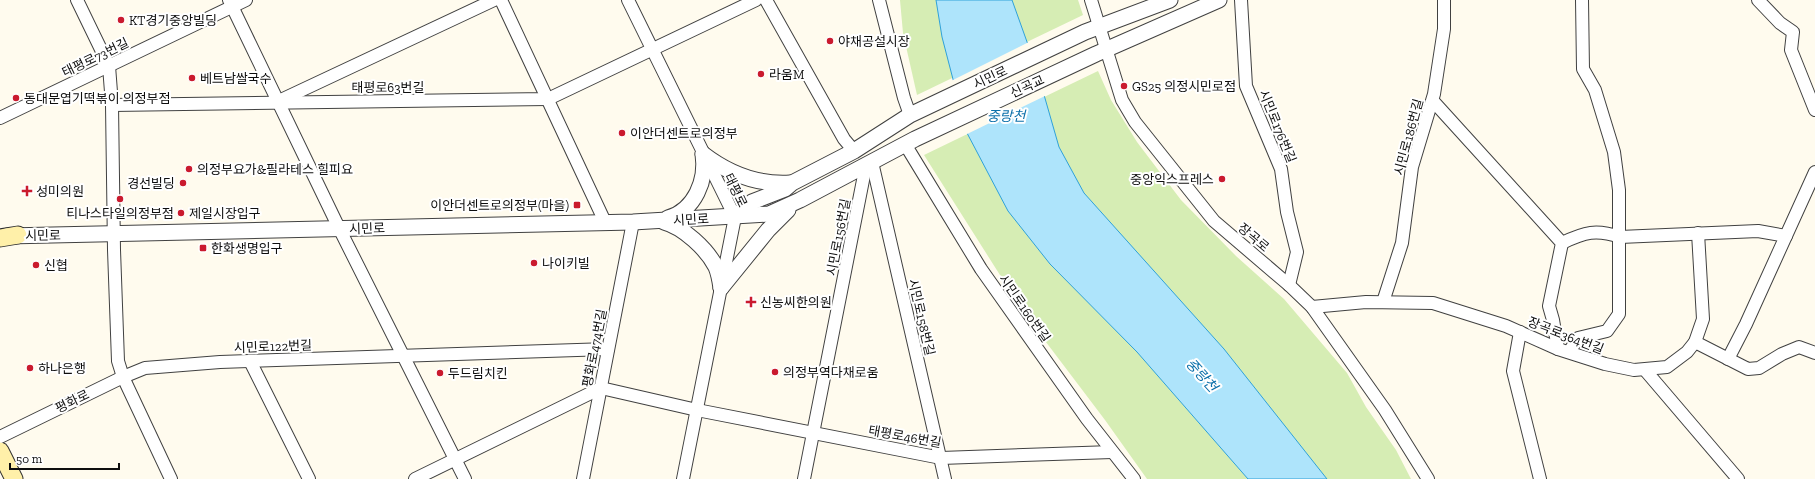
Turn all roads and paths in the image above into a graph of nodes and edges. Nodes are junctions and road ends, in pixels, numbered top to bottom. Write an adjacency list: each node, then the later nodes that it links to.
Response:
1 (77, 0): 20 (street)
2 (246, 0): 16 (street, 태평로73번길)
3 (494, 0): 23 (street)
4 (501, 0): 21 (street)
5 (628, 0): 18 (street, 태평로)
6 (756, 0): 18 (street, 태평로63번길)
7 (766, 0): 29 (street)
8 (879, 0): 26 (street)
9 (1091, 0): 17 (street, 장곡로)
10 (1170, 0): 17 (street, 시민로)
11 (1219, 0): 19 (street)
12 (1241, 0): 47 (street, 시민로176번길)
13 (1444, 0): 22 (street, 시민로186번길)
14 (1582, 0): 45 (street)
15 (1758, 0): 25 (street)
16 (230, 3): 20 (street, 태평로73번길); 23 (street)
17 (1092, 30): 19 (street, 장곡로); 26 (street, 시민로)
18 (653, 50): 21 (street, 태평로63번길); 30 (street, 태평로)
19 (1101, 52): 28 (street, 신곡교); 47 (street, 장곡로)
20 (109, 66): 24 (street); 27 (street, 태평로73번길)
21 (548, 99): 23 (street, 태평로63번길); 37 (street)
22 (1433, 101): 46 (street); 49 (street, 시민로186번길)
23 (278, 102): 24 (street, 태평로63번길); 39 (street)
24 (112, 105): 40 (street)
25 (1815, 110)
26 (910, 115): 29 (street, 시민로)
27 (0, 118)
28 (910, 141): 31 (street, 시민로); 67 (street, 시민로160번길)
29 (854, 151): 33 (street, 시민로)
30 (703, 154): 33 (street); 35 (street, 태평로); 36 (street)
31 (869, 164): 34 (street, 시민로); 64 (street, 시민로156번길); 68 (street, 시민로158번길)
32 (1815, 172): 44 (street)
33 (792, 183): 35 (street, 시민로)
34 (800, 200): 35 (street, 시민로); 48 (street)
35 (734, 217): 36 (street, 시민로); 48 (street, 태평로)
36 (659, 221): 38 (street, 시민로); 48 (street)
37 (605, 222): 38 (street, 시민로); 39 (street, 시민로)
38 (633, 222): 53 (street, 평화로474번길)
39 (339, 228): 40 (street, 시민로); 56 (street)
40 (114, 233): 42 (street, 시민로); 61 (street)
41 (1698, 233): 44 (street); 45 (street); 52 (street, 장곡로364번길)
42 (18, 235): 43 (main road)
43 (0, 236)
44 (1786, 236): 57 (street)
45 (1620, 237): 46 (street); 54 (street)
46 (1562, 243): 54 (street)
47 (1289, 285): 50 (street, 장곡로)
48 (721, 288): 63 (street, 태평로)
49 (1383, 302): 50 (street, 장곡로364번길); 51 (street, 장곡로364번길)
50 (1312, 307): 80 (street, 장곡로)
51 (1520, 332): 54 (street, 장곡로364번길); 81 (street)
52 (1695, 342): 57 (street); 60 (street, 장곡로364번길)
53 (608, 349): 56 (street, 시민로122번길); 62 (street, 평화로474번길)
54 (1564, 350): 60 (street, 장곡로364번길)
55 (1815, 353): 57 (street)
56 (403, 356): 58 (street, 시민로122번길); 69 (street)
57 (1728, 359)
58 (250, 360): 59 (street, 시민로122번길); 72 (street)
59 (145, 368): 61 (street, 평화로)
60 (1645, 370): 82 (street)
61 (123, 377): 65 (street, 평화로); 71 (street)
62 (601, 388): 63 (street, 태평로46번길); 69 (street); 75 (street, 평화로474번길)
63 (697, 410): 64 (street, 태평로46번길); 76 (street, 태평로)
64 (813, 433): 68 (street, 태평로46번길); 77 (street, 시민로156번길)
65 (0, 437)
66 (0, 451): 70 (main road)
67 (1112, 452): 68 (street, 태평로46번길); 79 (street, 시민로160번길)
68 (940, 458): 78 (street, 시민로158번길)
69 (455, 459): 73 (street); 74 (street)
70 (14, 479)
71 (172, 479)
72 (309, 479)
73 (415, 479)
74 (465, 479)
75 (583, 479)
76 (683, 479)
77 (804, 479)
78 (946, 479)
79 (1134, 479)
80 (1428, 479)
81 (1540, 479)
82 (1738, 479)

